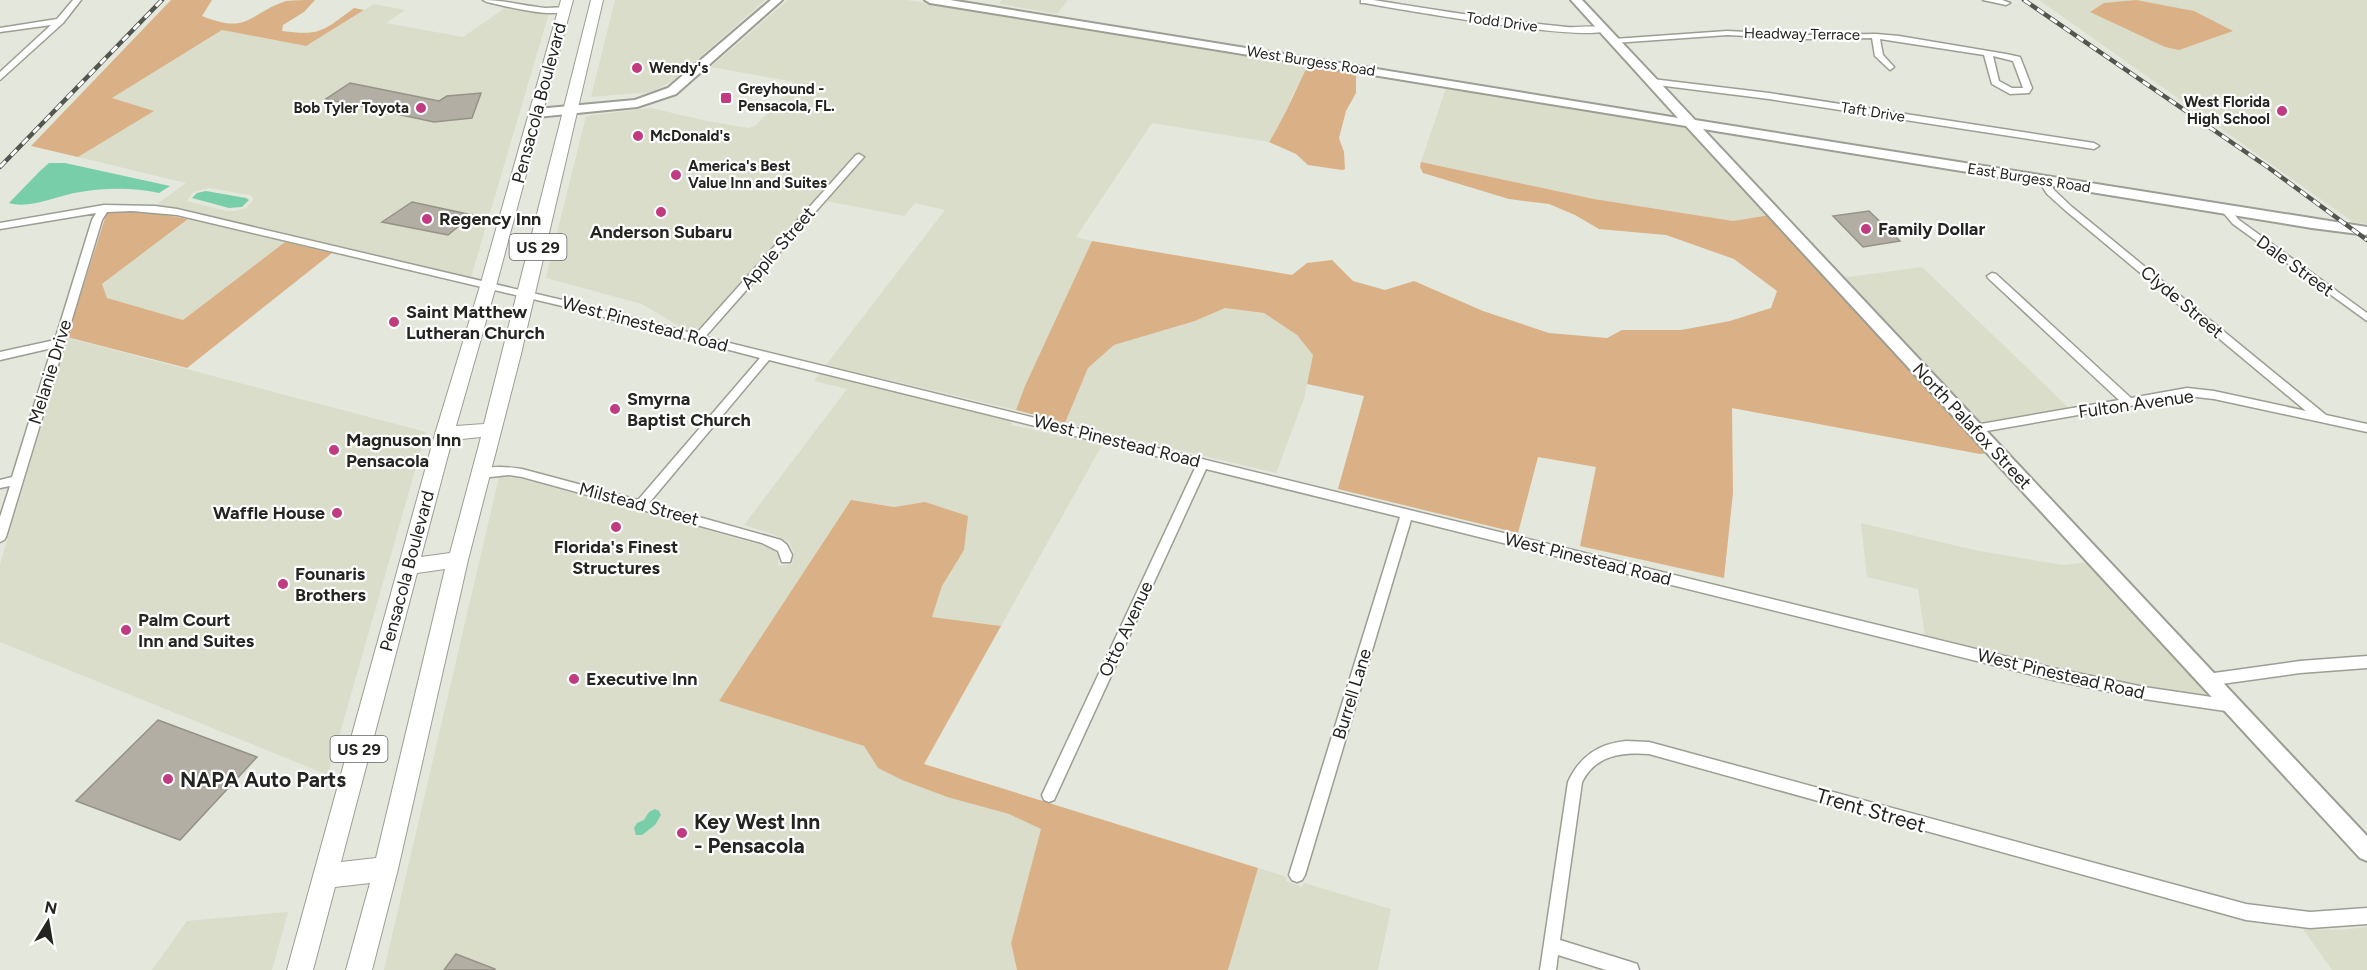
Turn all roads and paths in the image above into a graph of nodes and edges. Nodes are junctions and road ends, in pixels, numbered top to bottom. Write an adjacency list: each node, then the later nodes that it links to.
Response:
1 (77, 0): 12 (street)
2 (487, 0): 11 (street)
3 (590, 0): 15 (main road)
4 (597, 0): 15 (main road, Pensacola Boulevard / US 29)
5 (777, 0): 22 (main road)
6 (930, 0): 24 (main road, West Burgess Road)
7 (1576, 0): 14 (main road, North Palafox Street)
8 (1987, 0): 10 (street)
9 (1364, 1): 14 (street, Todd Drive)
10 (2006, 3)
11 (566, 5): 23 (main road, Pensacola Boulevard / US 29)
12 (60, 21): 13 (street); 20 (street)
13 (0, 30)
14 (1604, 30): 17 (main road, North Palafox Street)
15 (589, 34): 22 (main road, Pensacola Boulevard / US 29)
16 (1876, 36): 17 (street, Headway Terrace); 18 (street, Headway Terrace); 19 (street)
17 (1614, 40): 21 (main road, North Palafox Street)
18 (1988, 53): 18 (street, Headway Terrace)
19 (1890, 68)
20 (0, 77)
21 (1652, 82): 24 (main road, North Palafox Street); 26 (street, Taft Drive)
22 (571, 109): 23 (main road); 36 (main road, Pensacola Boulevard / US 29)
23 (537, 113): 35 (main road, Pensacola Boulevard / US 29)
24 (1691, 124): 25 (main road, East Burgess Road); 27 (main road, North Palafox Street)
25 (1748, 133): 27 (main road); 29 (main road, East Burgess Road)
26 (2094, 146)
27 (1717, 152): 45 (main road, North Palafox Street)
28 (859, 157): 38 (street, Apple Street)
29 (2044, 181): 31 (main road, East Burgess Road); 43 (street, Clyde Street)
30 (104, 208): 32 (street, West Pinestead Road); 35 (street, West Pinestead Road); 39 (street, Melanie Drive)
31 (2226, 210): 33 (main road, East Burgess Road); 37 (street, Dale Street)
32 (0, 226)
33 (2367, 231)
34 (1992, 276): 42 (street)
35 (488, 286): 36 (street, West Pinestead Road); 47 (main road, Pensacola Boulevard / US 29)
36 (526, 294): 38 (street, West Pinestead Road); 46 (main road, Pensacola Boulevard / US 29)
37 (2367, 318)
38 (698, 338): 41 (street, West Pinestead Road)
39 (59, 343): 40 (street); 50 (street, Melanie Drive)
40 (0, 356)
41 (767, 356): 48 (street, West Pinestead Road); 52 (street)
42 (2129, 403): 43 (street, Fulton Avenue); 45 (street, Fulton Avenue)
43 (2324, 420): 44 (street, Fulton Avenue)
44 (2367, 428)
45 (1975, 429): 59 (main road, North Palafox Street)
46 (490, 430): 47 (main road); 49 (main road, Pensacola Boulevard / US 29)
47 (444, 434): 57 (main road, Pensacola Boulevard / US 29)
48 (1203, 463): 53 (street, West Pinestead Road); 61 (street, Otto Avenue)
49 (481, 474): 52 (street, Milstead Street); 56 (main road, Pensacola Boulevard / US 29)
50 (17, 480): 51 (street); 54 (street, Melanie Drive)
51 (0, 484)
52 (642, 504): 55 (street, Milstead Street)
53 (1407, 514): 60 (street, West Pinestead Road); 64 (street, Burrell Lane)
54 (0, 537)
55 (786, 559)
56 (458, 560): 57 (main road); 63 (main road, Pensacola Boulevard / US 29)
57 (409, 566): 65 (main road, Pensacola Boulevard / US 29)
58 (2367, 662): 59 (street)
59 (2207, 680): 60 (main road, North Palafox Street)
60 (2232, 706): 62 (main road, North Palafox Street)
61 (1049, 795)
62 (2367, 851)
63 (386, 869): 65 (main road); 69 (main road, Pensacola Boulevard / US 29)
64 (1297, 875)
65 (325, 876): 68 (main road, Pensacola Boulevard / US 29)
66 (2367, 916): 67 (street, Trent Street)
67 (1552, 945): 70 (street, Trent Street); 71 (street)
68 (300, 970)
69 (359, 970)
70 (1548, 970)
71 (1631, 970)

